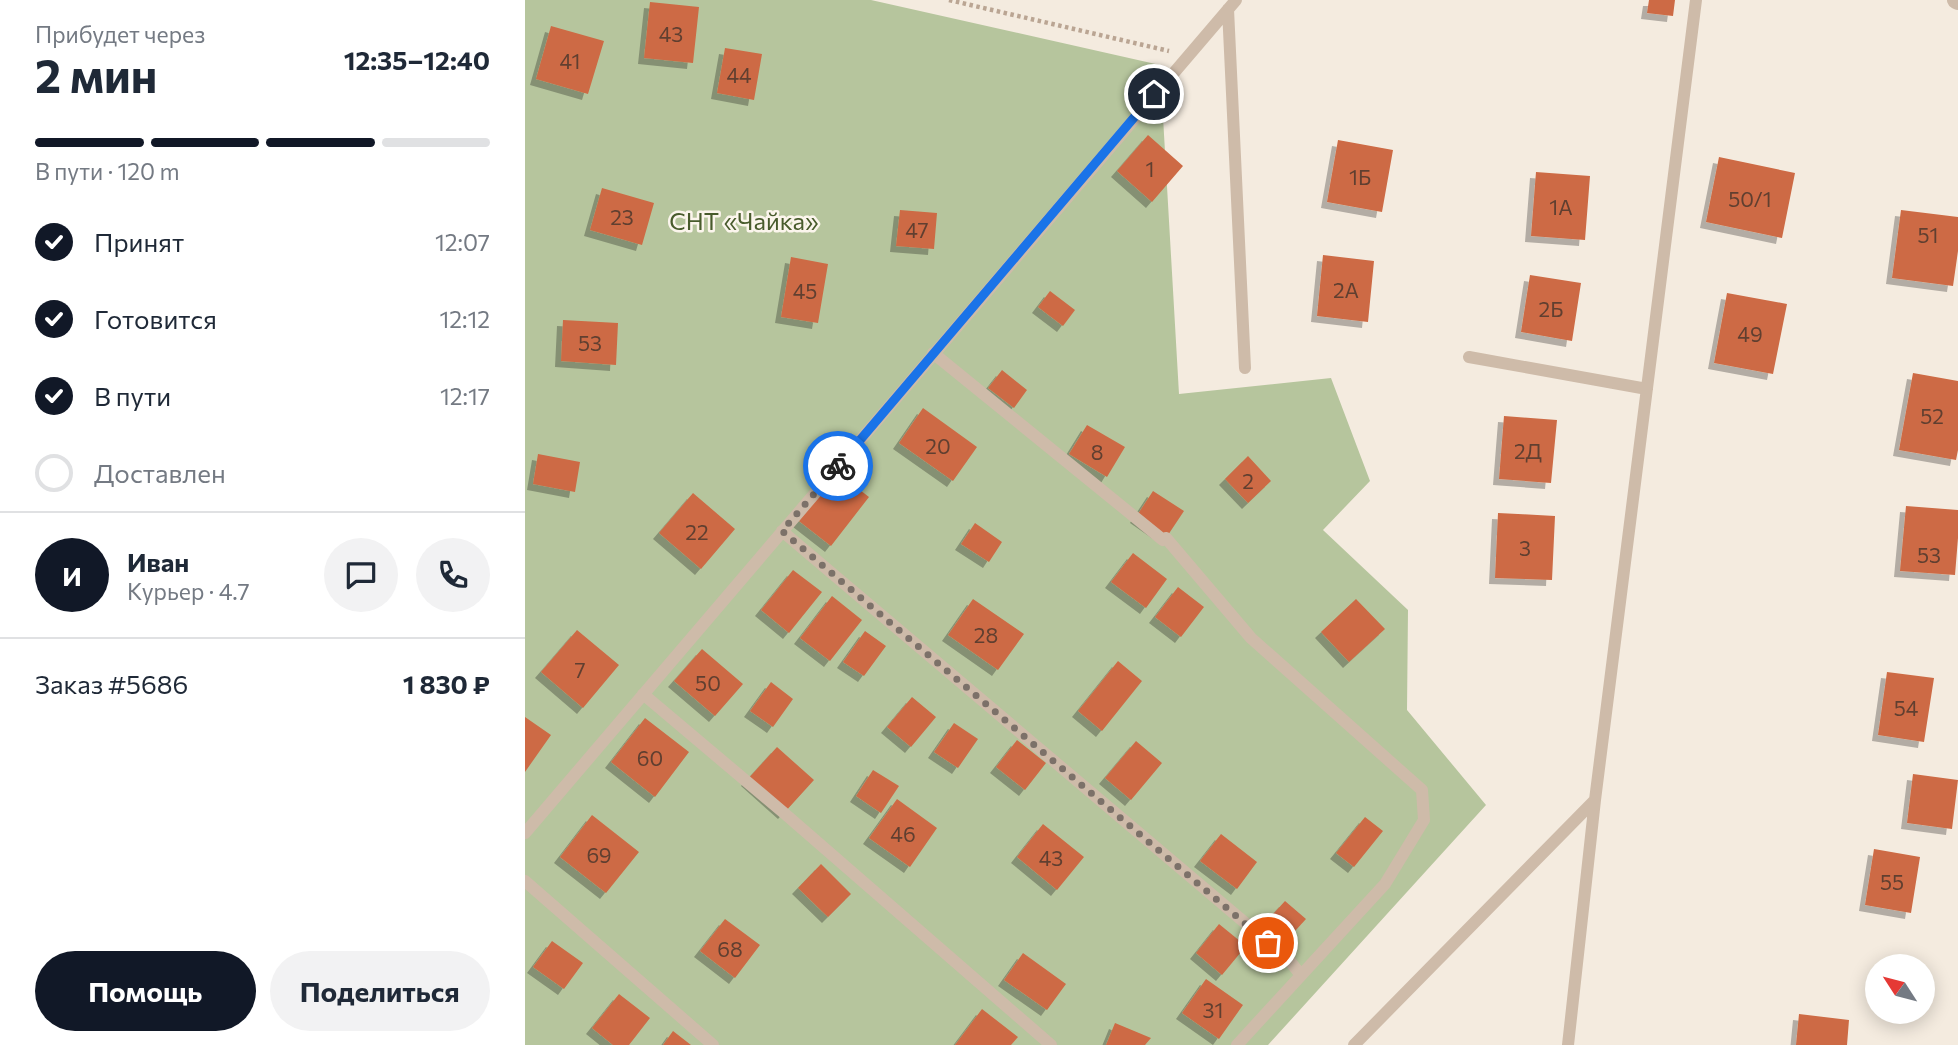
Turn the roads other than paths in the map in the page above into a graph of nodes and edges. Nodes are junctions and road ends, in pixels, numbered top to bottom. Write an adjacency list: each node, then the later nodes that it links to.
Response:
1 (1696, 0): 6 (lane)
2 (1232, 4): 3 (lane); 5 (lane)
3 (933, 353): 7 (lane); 12 (lane)
4 (1469, 357): 6 (lane)
5 (1245, 368)
6 (1647, 389): 9 (lane)
7 (782, 531): 8 (lane); 12 (lane)
8 (643, 694): 10 (lane); 14 (lane)
9 (1595, 800): 16 (lane); 17 (lane)
10 (525, 833)
11 (525, 881): 13 (lane)
12 (1300, 974): 15 (lane)
13 (713, 1045)
14 (1051, 1045)
15 (1237, 1045)
16 (1354, 1045)
17 (1568, 1045)

